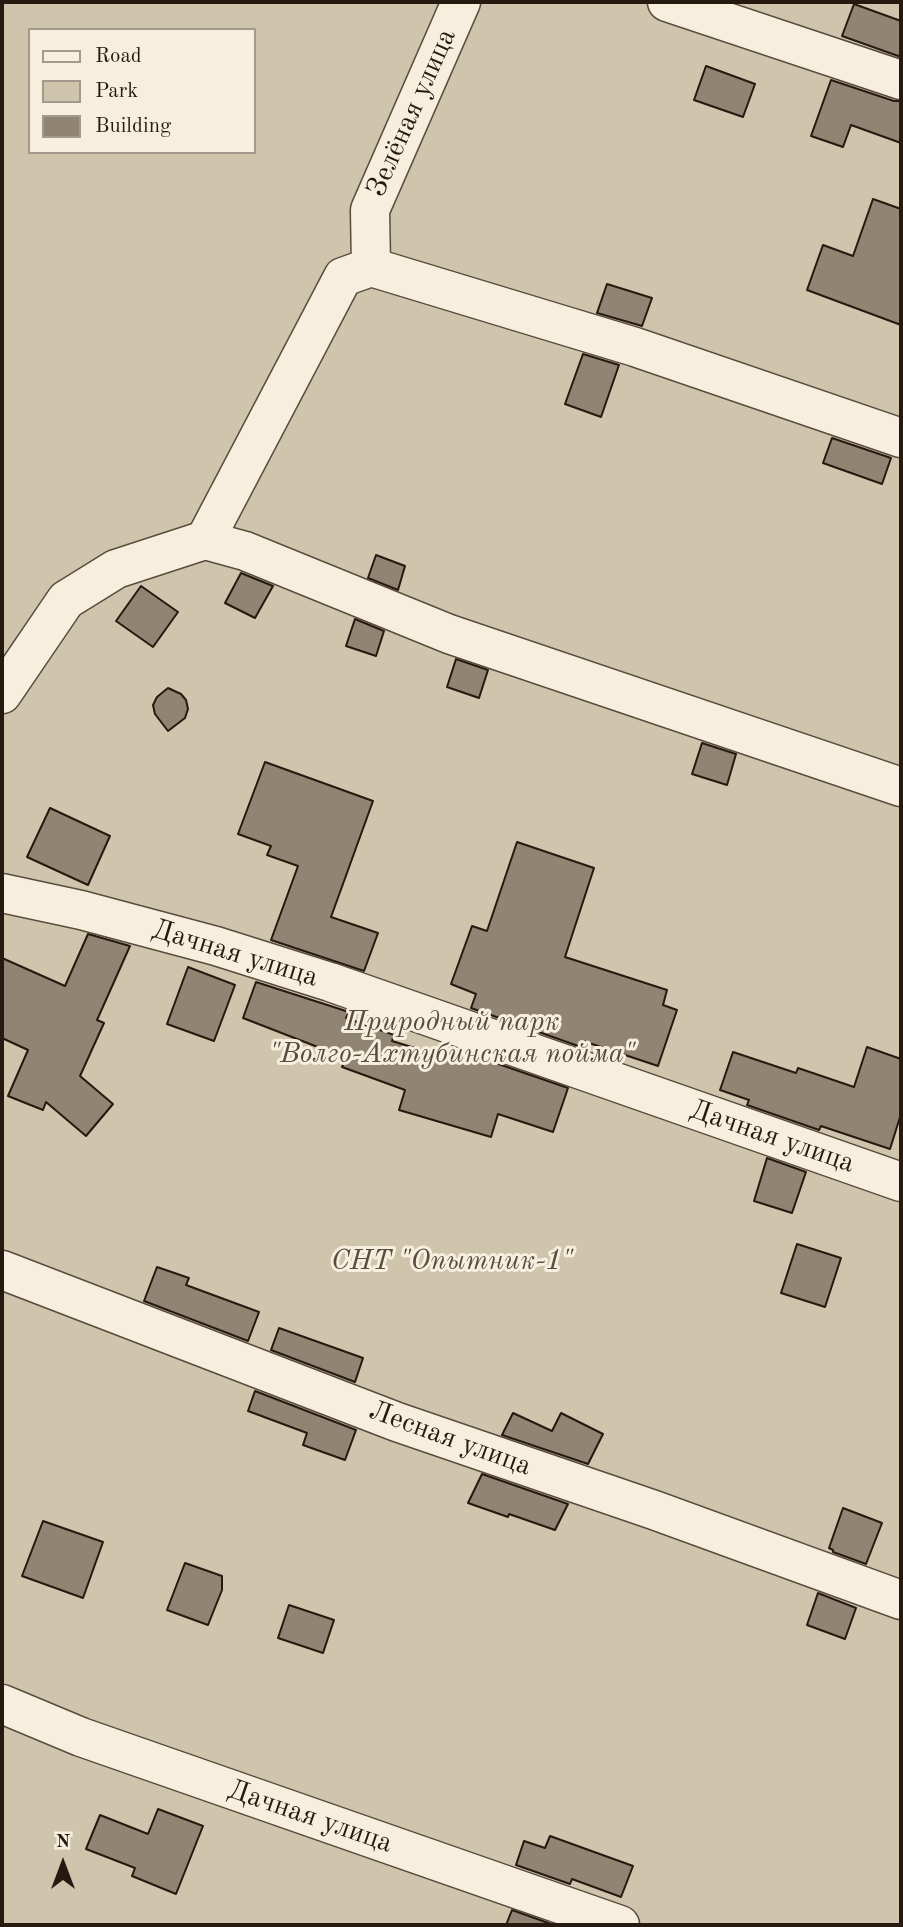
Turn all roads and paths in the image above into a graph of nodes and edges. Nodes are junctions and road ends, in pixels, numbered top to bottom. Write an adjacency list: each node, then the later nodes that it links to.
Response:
1 (461, 2): 4 (street, Зелёная улица)
2 (667, 2): 3 (street)
3 (901, 80)
4 (371, 267): 5 (street); 6 (street)
5 (901, 438)
6 (205, 540): 7 (street); 8 (street)
7 (2, 694)
8 (901, 787)
9 (2, 893): 10 (street, Дачная улица)
10 (901, 1182)
11 (2, 1270): 12 (street, Лесная улица)
12 (901, 1600)
13 (2, 1704): 14 (street, Дачная улица)
14 (620, 1925)

